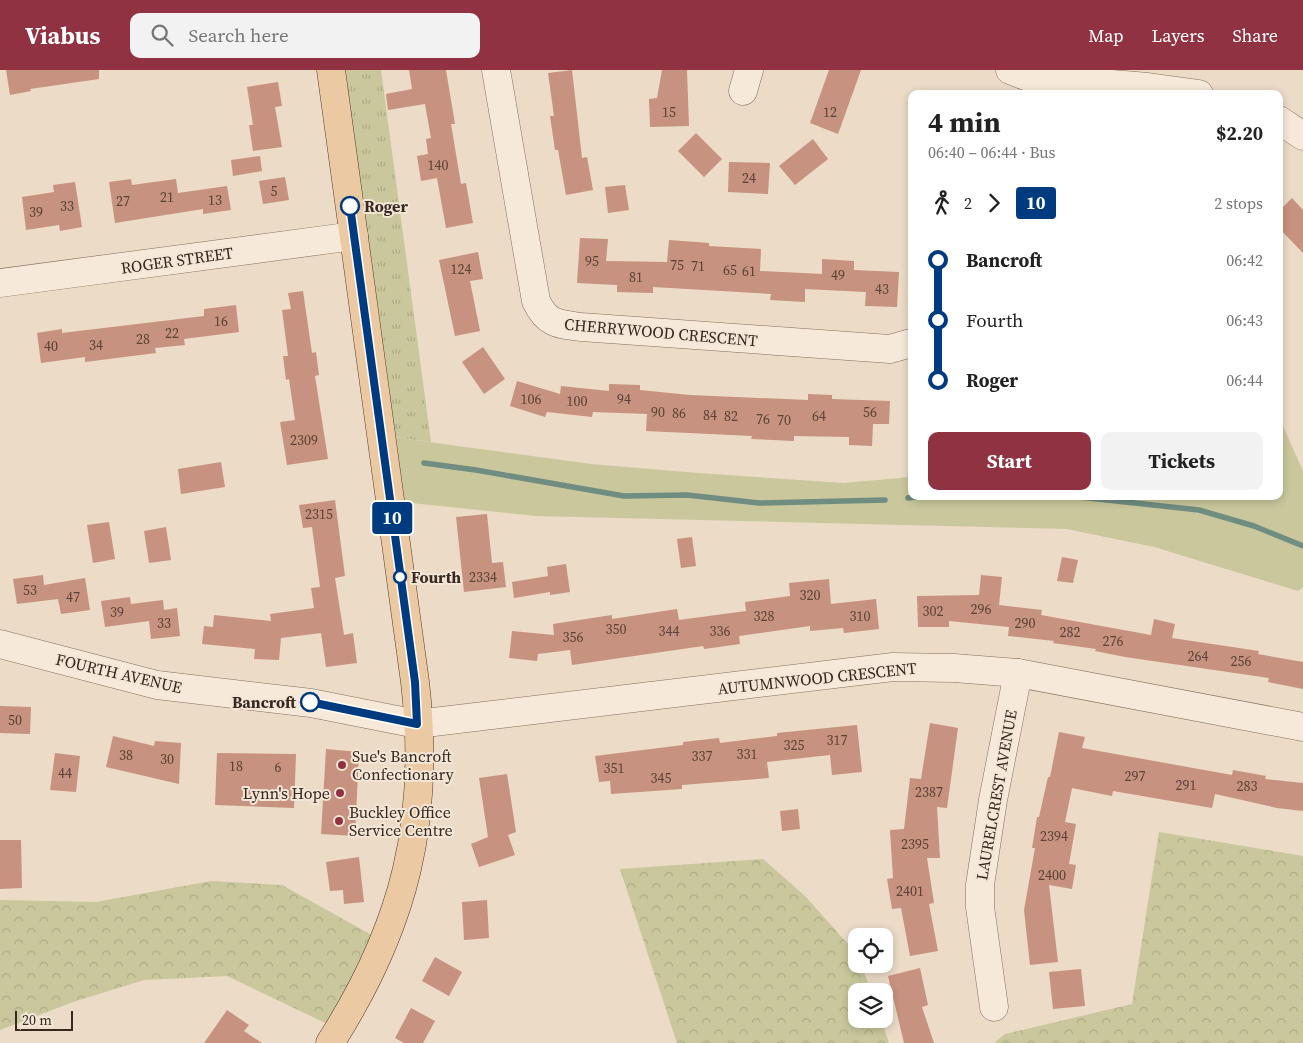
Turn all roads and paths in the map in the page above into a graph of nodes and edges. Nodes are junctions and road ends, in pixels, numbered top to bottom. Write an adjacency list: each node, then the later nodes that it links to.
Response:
1 (331, 70): 7 (main road)
2 (496, 70): 9 (street, CHERRYWOOD CRESCENT)
3 (1020, 80): 4 (street)
4 (1170, 90)
5 (1283, 123): 6 (street)
6 (1303, 136)
7 (354, 236): 8 (street, ROGER STREET); 12 (main road)
8 (0, 284)
9 (908, 344)
10 (0, 644): 12 (street, FOURTH AVENUE)
11 (1018, 673): 12 (street, AUTUMNWOOD CRESCENT); 13 (street, AUTUMNWOOD CRESCENT); 14 (street, LAURELCREST AVENUE)
12 (417, 724): 15 (main road)
13 (1303, 727)
14 (994, 1007)
15 (330, 1043)

